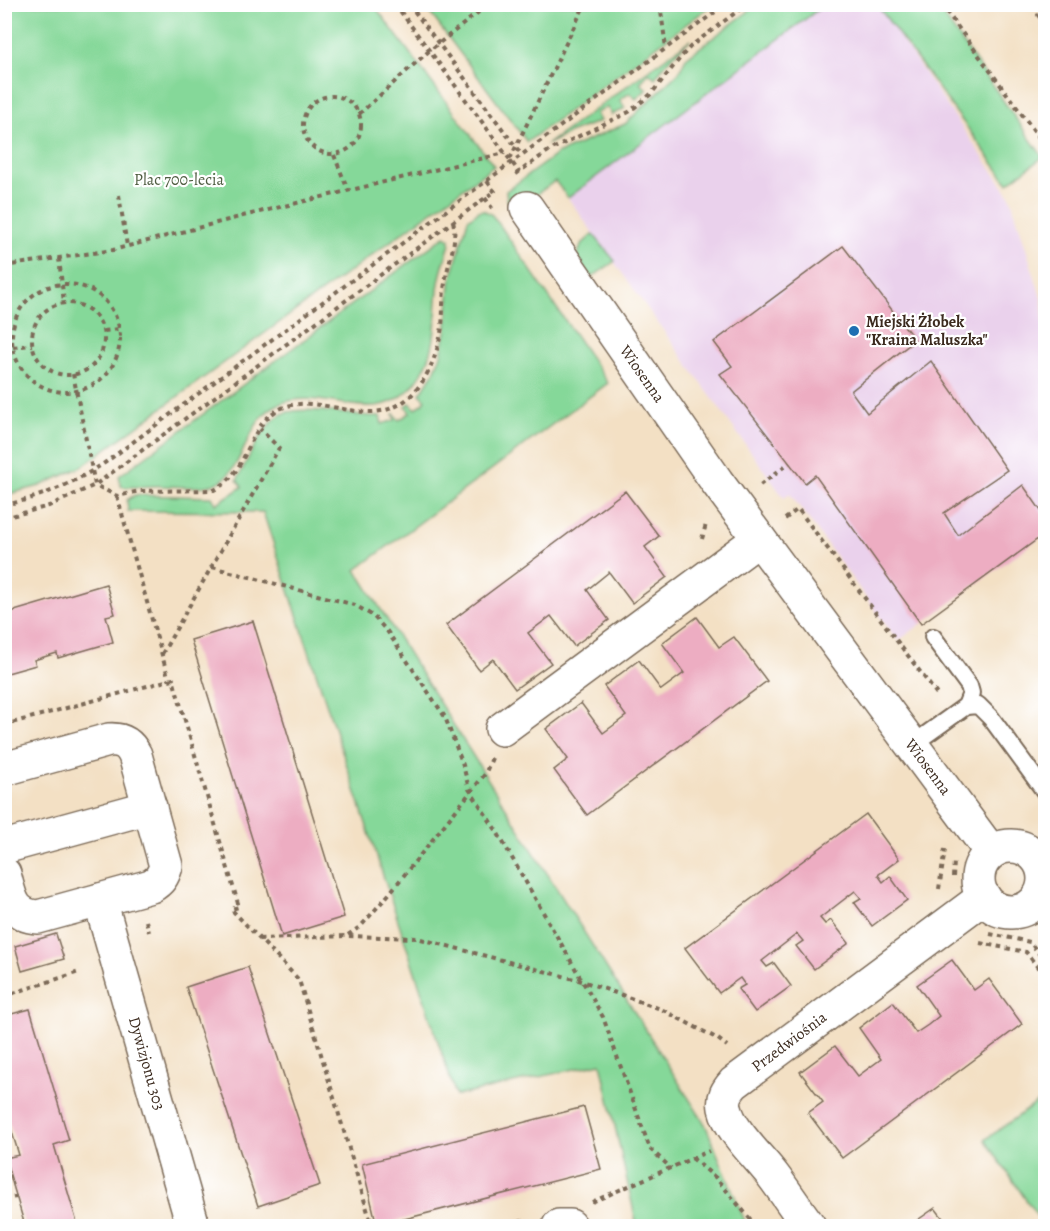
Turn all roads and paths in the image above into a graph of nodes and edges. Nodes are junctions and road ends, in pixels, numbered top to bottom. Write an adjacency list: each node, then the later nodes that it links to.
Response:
1 (395, 4): 13 (path)
2 (410, 4): 11 (path)
3 (489, 4): 11 (path)
4 (585, 4): 15 (path)
5 (660, 4): 12 (path)
6 (726, 4): 12 (path)
7 (747, 4): 21 (path)
8 (941, 4): 16 (path)
9 (1046, 10): 10 (path)
10 (1046, 25)
11 (439, 44): 13 (path); 15 (path)
12 (666, 48): 19 (path)
13 (429, 51): 14 (path); 17 (path)
14 (359, 114): 18 (path); 18 (path)
15 (516, 147): 19 (path); 20 (path)
16 (1046, 147)
17 (505, 153): 20 (path); 24 (path)
18 (334, 155): 24 (path)
19 (522, 155): 20 (path)
20 (511, 161): 21 (path); 41 (path)
21 (519, 172): 22 (path)
22 (511, 178)
23 (502, 185): 27 (path)
24 (348, 190): 28 (path)
25 (119, 195): 28 (path)
26 (527, 208): 47 (street, Wiosenna)
27 (453, 221): 39 (path); 42 (path)
28 (127, 246): 29 (path)
29 (59, 258): 30 (path); 31 (path)
30 (4, 266)
31 (62, 284): 32 (path); 33 (path); 36 (path)
32 (64, 303): 34 (path); 35 (path)
33 (119, 329): 34 (path); 38 (path)
34 (104, 331): 37 (path)
35 (32, 345): 36 (path); 37 (path)
36 (13, 347): 38 (path)
37 (73, 374): 38 (path)
38 (76, 390): 41 (path)
39 (260, 429): 44 (path); 48 (path)
40 (789, 463): 43 (path)
41 (91, 472): 42 (path); 45 (path)
42 (95, 485): 44 (path); 46 (path)
43 (756, 488)
44 (117, 496): 50 (path)
45 (4, 506)
46 (4, 518)
47 (770, 530): 53 (path); 55 (street); 56 (street, Wiosenna)
48 (212, 567): 50 (path); 58 (path)
49 (933, 637): 52 (lane)
50 (162, 654): 51 (path)
51 (169, 680): 54 (path); 69 (path)
52 (966, 706): 53 (lane); 59 (lane)
53 (940, 723): 56 (lane)
54 (4, 724)
55 (502, 729): 58 (path)
56 (913, 744): 62 (street, Wiosenna)
57 (4, 769): 60 (street)
58 (471, 792): 68 (path); 73 (path)
59 (1046, 793)
60 (150, 807): 61 (street); 66 (street)
61 (4, 847)
62 (991, 852): 63 (street); 65 (street)
63 (1043, 861): 67 (street)
64 (4, 874): 66 (street)
65 (984, 897): 67 (street); 75 (street, Przedwiośnia)
66 (100, 900): 83 (street, Dywizjonu 303)
67 (1033, 932): 70 (path); 72 (path)
68 (347, 936): 69 (path); 73 (path)
69 (259, 939): 84 (path)
70 (1046, 963)
71 (79, 972): 74 (path)
72 (1046, 978)
73 (582, 981): 75 (path); 78 (path)
74 (4, 996)
75 (754, 1069): 76 (street, Przedwiośnia)
76 (740, 1135): 77 (path); 87 (street, Przedwiośnia)
77 (692, 1158): 78 (path); 86 (path)
78 (671, 1168): 81 (path)
79 (16, 1197): 80 (path)
80 (4, 1199)
81 (579, 1215): 82 (street)
82 (546, 1222): 85 (path)
83 (194, 1227)
84 (372, 1227)
85 (502, 1227)
86 (756, 1227)
87 (809, 1227)

